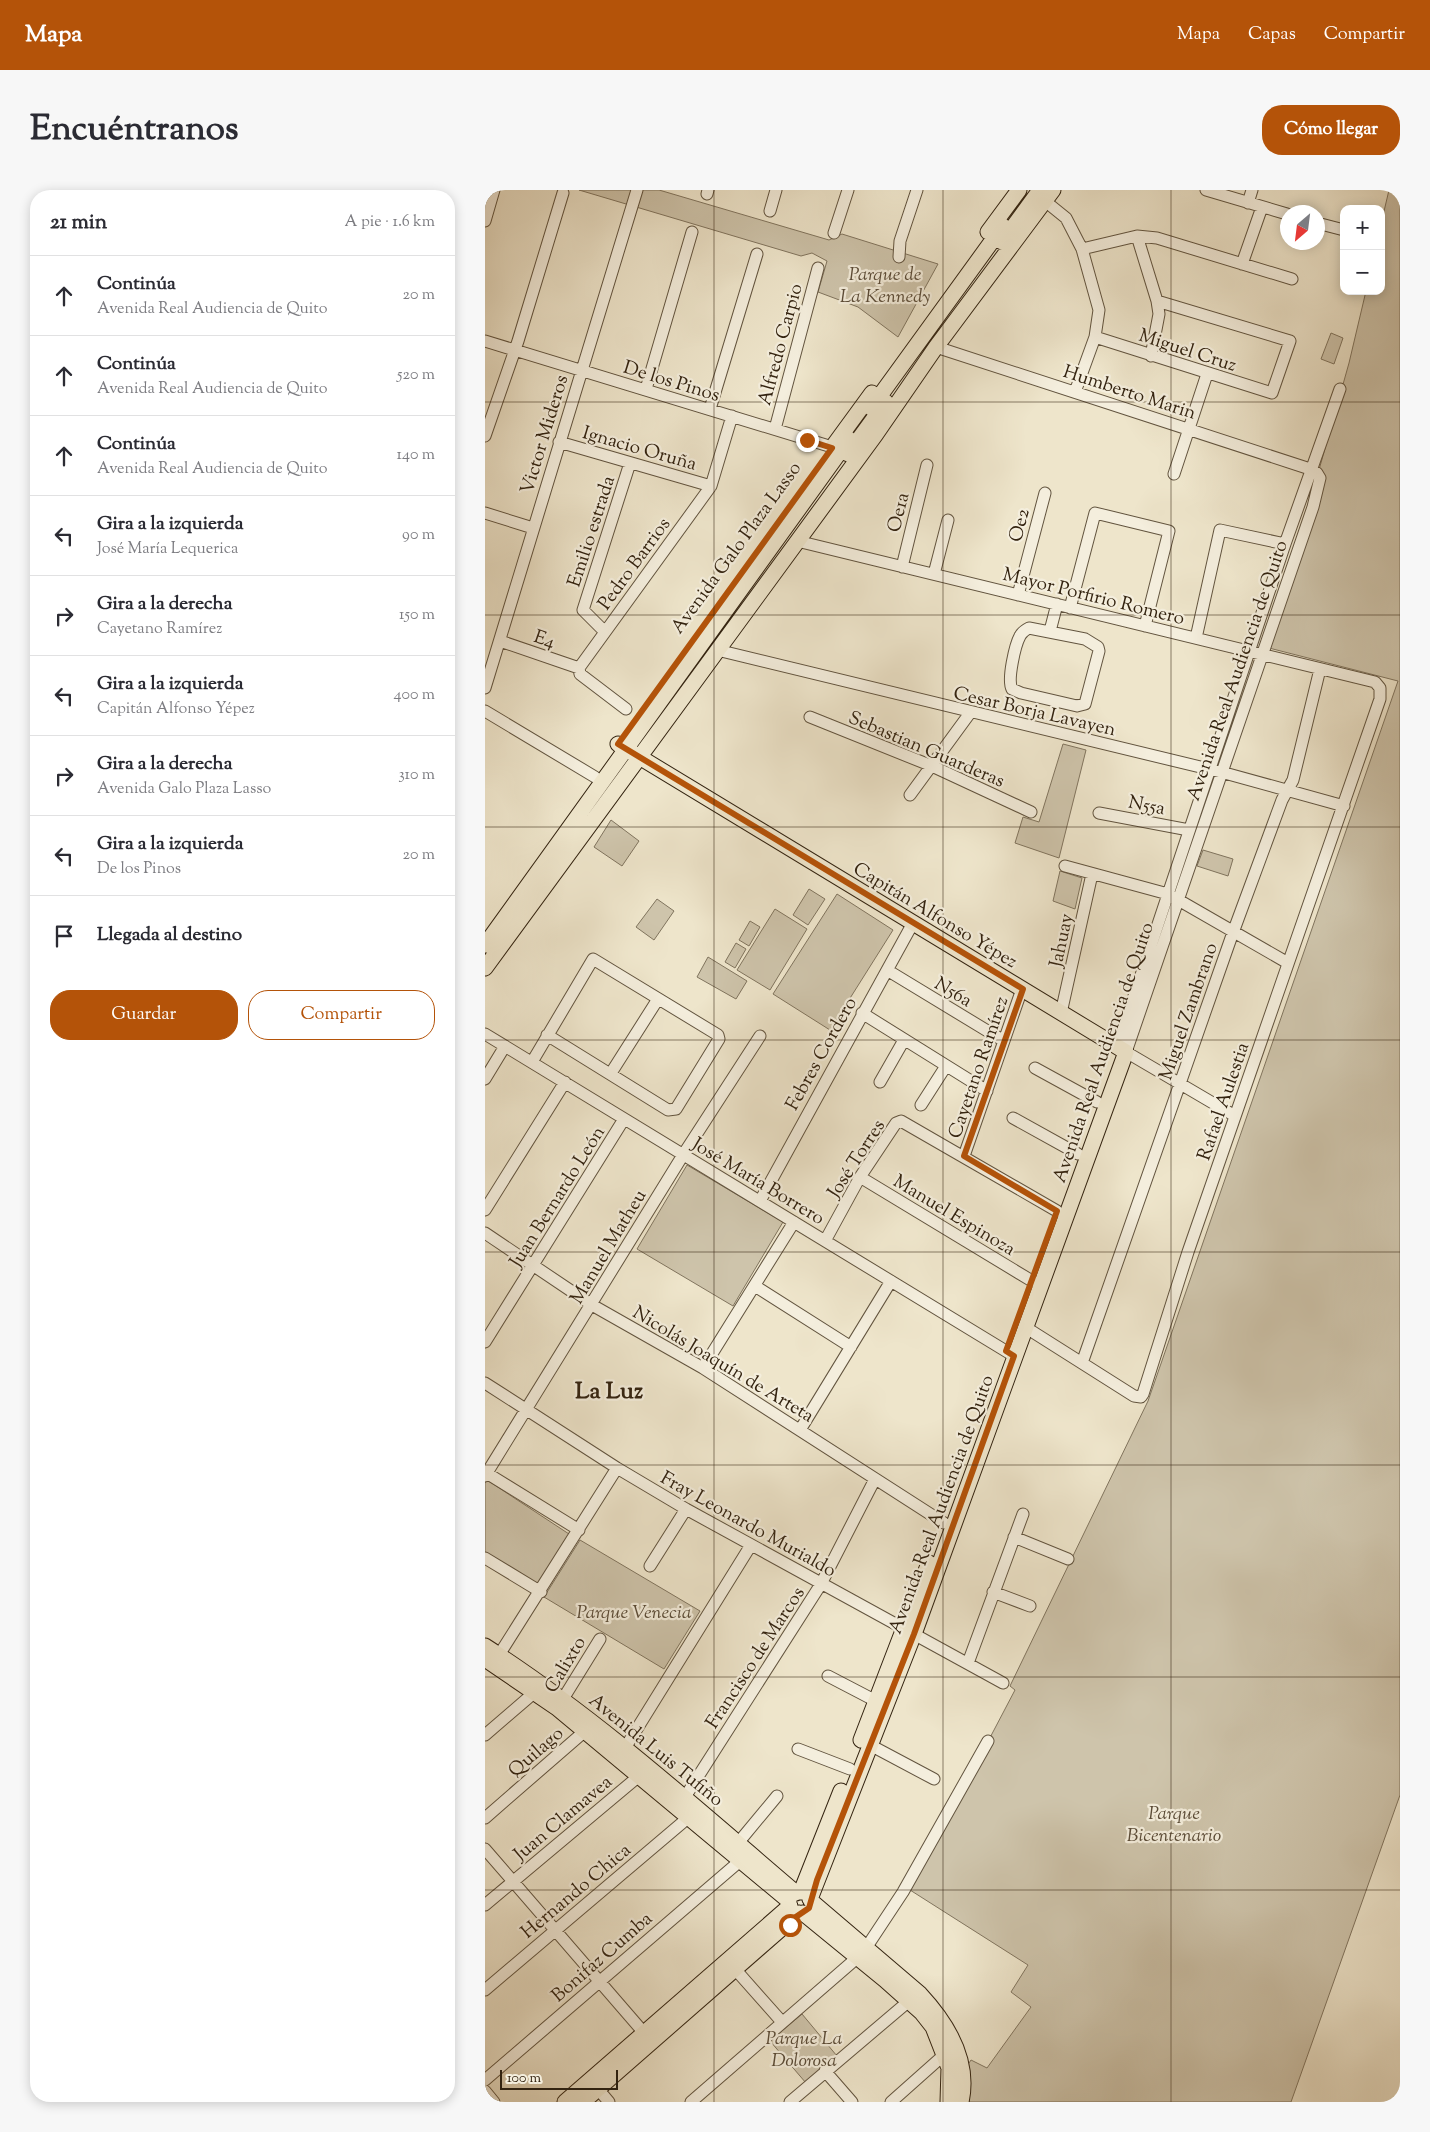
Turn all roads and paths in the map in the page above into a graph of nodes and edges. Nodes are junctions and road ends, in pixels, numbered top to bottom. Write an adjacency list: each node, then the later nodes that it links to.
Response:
1 (494, 190): 16 (street)
2 (637, 190): 34 (street, Victor Mideros)
3 (776, 190): 14 (street)
4 (848, 190): 20 (street)
5 (917, 190): 24 (street)
6 (1019, 190): 46 (main road, Avenida Galo Plaza Lasso)
7 (1030, 190): 46 (main road, Avenida Galo Plaza Lasso)
8 (1206, 190): 12 (street)
9 (1252, 190): 12 (street)
10 (563, 193): 32 (street)
11 (1046, 194): 22 (street); 31 (main road, Avenida Galo Plaza Lasso); 46 (main road, Avenida Galo Plaza Lasso)
12 (1248, 203): 13 (street)
13 (1262, 206): 15 (street); 25 (street)
14 (770, 211)
15 (1280, 212)
16 (485, 221)
17 (1325, 225): 18 (street)
18 (1340, 229)
19 (692, 232): 36 (street)
20 (834, 233)
21 (1137, 236): 22 (street); 25 (street); 28 (street)
22 (1082, 249): 29 (street)
23 (757, 254): 39 (street)
24 (899, 257)
25 (1242, 264): 27 (street)
26 (818, 268): 42 (street, Alfredo Carpio)
27 (1292, 279)
28 (1157, 302): 33 (street); 35 (street, Miguel Cruz)
29 (1095, 337): 33 (street, Miguel Cruz); 38 (street)
30 (485, 341): 32 (street, De los Pinos)
31 (936, 347): 38 (street, Humberto Marin); 56 (main road, Avenida Galo Plaza Lasso)
32 (514, 350): 34 (street, De los Pinos); 41 (street)
33 (1151, 356): 35 (street, Miguel Cruz)
34 (581, 370): 36 (street, De los Pinos); 45 (street, Victor Mideros)
35 (1207, 374): 43 (street)
36 (646, 389): 39 (street, De los Pinos)
37 (1340, 389): 49 (street, Avenida Real Audiencia de Quito)
38 (1075, 392): 43 (street, Humberto Marin)
39 (710, 409): 40 (street, De los Pinos)
40 (732, 416): 42 (street, De los Pinos); 51 (street, Pedro Barrios)
41 (487, 421): 44 (street)
42 (775, 429): 46 (street, De los Pinos)
43 (1190, 430): 49 (street, Humberto Marin); 50 (street)
44 (485, 436)
45 (559, 442): 47 (street, Ignacio Oruña); 55 (street, Victor Mideros)
46 (841, 450): 79 (main road, Avenida Galo Plaza Lasso)
47 (630, 463): 51 (street, Ignacio Oruña); 65 (street, Emilio estrada)
48 (927, 465): 58 (street, Oe1a)
49 (1313, 470): 57 (street, Avenida Real Audiencia de Quito); 70 (street, Avenida Real Audiencia de Quito)
50 (1174, 474)
51 (711, 486): 65 (street, Pedro Barrios)
52 (1045, 493): 60 (street, Oe2)
53 (485, 513): 55 (street)
54 (947, 520): 59 (street)
55 (533, 528): 67 (street, Victor Mideros)
56 (797, 541): 58 (street, Mayor Porfirio Romero); 68 (main road, Avenida Galo Plaza Lasso)
57 (1285, 544): 66 (street); 69 (street, Avenida Real Audiencia de Quito)
58 (902, 567): 59 (street, Mayor Porfirio Romero)
59 (934, 574): 60 (street, Mayor Porfirio Romero)
60 (1018, 595): 61 (street, Mayor Porfirio Romero)
61 (1057, 604): 62 (street, Mayor Porfirio Romero); 64 (street)
62 (1071, 608): 63 (street, Mayor Porfirio Romero); 63 (street)
63 (1145, 626): 66 (street, Mayor Porfirio Romero)
64 (1050, 631): 64 (street)
65 (605, 632): 71 (street, Pedro Barrios)
66 (1196, 638): 69 (street, Mayor Porfirio Romero)
67 (500, 641): 71 (street, E4); 73 (street, Victor Mideros)
68 (717, 650): 77 (street, Cesar Borja Lavayen); 79 (main road, Avenida Galo Plaza Lasso)
69 (1250, 652): 70 (street, Mayor Porfirio Romero); 81 (street, Avenida Real Audiencia de Quito)
70 (1263, 655): 72 (street, Mayor Porfirio Romero); 81 (street, Avenida Real Audiencia de Quito)
71 (579, 668): 75 (street)
72 (1320, 669): 74 (street, Mayor Porfirio Romero); 83 (street, Miguel Zambrano)
73 (485, 688)
74 (1380, 688): 85 (street, Rafael Aulestia)
75 (626, 709)
76 (485, 711): 82 (street)
77 (970, 712): 80 (street); 81 (street, Cesar Borja Lavayen)
78 (810, 717): 80 (street, Sebastian Guarderas)
79 (628, 750): 82 (main road, Avenida Galo Plaza Lasso); 92 (main road, Capitán Alfonso Yépez); 95 (main road, Avenida Galo Plaza Lasso); 96 (main road, Avenida Galo Plaza Lasso); 98 (main road, Avenida Galo Plaza Lasso)
80 (932, 766): 84 (street); 86 (street, Sebastian Guarderas)
81 (1215, 771): 83 (street, Cesar Borja Lavayen); 88 (street, Avenida Real Audiencia de Quito); 91 (street, Avenida Real Audiencia de Quito)
82 (595, 777): 93 (main road, Avenida Galo Plaza Lasso)
83 (1288, 790): 85 (street, Cesar Borja Lavayen); 94 (street, Miguel Zambrano)
84 (910, 795)
85 (1343, 806): 97 (street, Rafael Aulestia)
86 (1031, 812)
87 (1099, 813): 88 (street, N55a)
88 (1189, 830): 91 (street, Avenida Real Audiencia de Quito)
89 (1065, 866): 90 (street)
90 (1092, 874): 91 (street); 102 (street, Jahuay)
91 (1173, 896): 94 (street); 110 (street, Avenida Real Audiencia de Quito)
92 (913, 923): 99 (street, Febres Cordero); 100 (main road, Capitán Alfonso Yépez)
93 (485, 928)
94 (1233, 932): 97 (street); 118 (street, Miguel Zambrano)
95 (485, 945)
96 (485, 956)
97 (1289, 963): 122 (street, Rafael Aulestia)
98 (485, 968)
99 (887, 970): 103 (street, Febres Cordero); 108 (street, N56a)
100 (1023, 989): 102 (main road, Capitán Alfonso Yépez); 108 (street, Cayetano Ramírez)
101 (659, 999): 105 (street); 114 (street); 114 (street)
102 (1061, 1013): 110 (main road, Capitán Alfonso Yépez)
103 (862, 1014): 107 (street); 129 (street, Febres Cordero)
104 (485, 1034): 109 (street, José María Borrero)
105 (547, 1035): 111 (street); 114 (street)
106 (760, 1036): 126 (street, Manuel Matheu)
107 (903, 1040): 112 (street); 117 (street)
108 (1004, 1042): 119 (street, Cayetano Ramírez)
109 (505, 1046): 111 (street, José María Borrero); 115 (street)
110 (1121, 1049): 118 (street, Capitán Alfonso Yépez); 120 (main road, Avenida Real Audiencia de Quito); 140 (main road, Avenida Real Audiencia de Quito)
111 (532, 1062): 116 (street, José María Borrero)
112 (946, 1066): 119 (street); 121 (street)
113 (1035, 1068): 120 (street)
114 (611, 1073)
115 (485, 1079)
116 (565, 1082): 124 (street, José María Borrero); 130 (street)
117 (881, 1082)
118 (1181, 1084): 122 (street, Capitán Alfonso Yépez); 144 (street, Miguel Zambrano)
119 (987, 1091): 127 (street, Cayetano Ramírez)
120 (1097, 1102): 125 (main road, Avenida Real Audiencia de Quito)
121 (921, 1105)
122 (1235, 1116): 144 (street, Rafael Aulestia)
123 (1013, 1118): 125 (street)
124 (624, 1119): 126 (street, José María Borrero); 135 (street, Juan Bernardo León)
125 (1078, 1154): 131 (main road, Avenida Real Audiencia de Quito)
126 (683, 1155): 129 (street, José María Borrero); 139 (street, Manuel Matheu)
127 (964, 1156): 128 (street, José Torres); 131 (street)
128 (860, 1177): 134 (street, José Torres); 137 (street, Manuel Espinoza)
129 (760, 1201): 132 (street, José María Borrero)
130 (485, 1210)
131 (1057, 1211): 137 (main road, Avenida Real Audiencia de Quito)
132 (794, 1222): 134 (street, José María Borrero); 138 (street)
133 (485, 1233): 135 (street, Nicolás Joaquín de Arteta)
134 (825, 1241): 136 (street, José María Borrero)
135 (533, 1265): 139 (street, Nicolás Joaquín de Arteta); 141 (street, Juan Bernardo León)
136 (891, 1281): 142 (street); 143 (street, José María Borrero)
137 (1032, 1281): 143 (main road, Avenida Real Audiencia de Quito)
138 (755, 1286): 142 (street); 145 (street)
139 (592, 1305): 145 (street, Nicolás Joaquín de Arteta); 147 (street, Manuel Matheu)
140 (1025, 1327): 143 (main road, Avenida Real Audiencia de Quito); 144 (street, Rafael Aulestia)
141 (485, 1342)
142 (851, 1347): 148 (street)
143 (1010, 1353): 154 (main road, Avenida Real Audiencia de Quito); 165 (main road, Avenida Real Audiencia de Quito)
144 (1082, 1363)
145 (703, 1368): 148 (street, Nicolás Joaquín de Arteta)
146 (485, 1383): 147 (street, Fray Leonardo Murialdo)
147 (527, 1410): 149 (street, Fray Leonardo Murialdo); 150 (street, Manuel Matheu)
148 (801, 1430): 151 (street, Nicolás Joaquín de Arteta)
149 (617, 1468): 152 (street, Fray Leonardo Murialdo); 155 (street)
150 (486, 1473): 155 (street)
151 (875, 1479): 154 (street, Nicolás Joaquín de Arteta); 161 (street, Francisco de Marcos)
152 (686, 1508): 157 (street, Fray Leonardo Murialdo); 160 (street)
153 (1023, 1514): 156 (street)
154 (944, 1523): 165 (main road, Avenida Real Audiencia de Quito)
155 (579, 1530): 162 (street)
156 (1014, 1538): 159 (street); 163 (street)
157 (751, 1545): 161 (street, Fray Leonardo Murialdo); 179 (street)
158 (485, 1558): 162 (street)
159 (1068, 1559)
160 (649, 1566)
161 (821, 1584): 165 (street, Fray Leonardo Murialdo); 185 (street, Francisco de Marcos)
162 (541, 1592): 168 (street)
163 (993, 1592): 164 (street); 169 (street)
164 (1029, 1606)
165 (909, 1632): 169 (street, Fray Leonardo Murialdo); 173 (main road, Avenida Real Audiencia de Quito); 178 (main road, Avenida Real Audiencia de Quito)
166 (600, 1638): 174 (street, Calixto)
167 (485, 1646): 168 (main road, Avenida Luis Tufiño)
168 (492, 1657): 172 (main road, Avenida Luis Tufiño); 174 (main road, Avenida Luis Tufiño)
169 (968, 1663): 171 (street, Fray Leonardo Murialdo)
170 (828, 1676): 173 (street)
171 (1003, 1683)
172 (535, 1692): 174 (main road, Avenida Luis Tufiño); 176 (street)
173 (876, 1700): 181 (main road, Avenida Real Audiencia de Quito)
174 (561, 1704): 175 (main road, Avenida Luis Tufiño); 179 (main road, Avenida Luis Tufiño)
175 (585, 1731): 182 (main road, Avenida Luis Tufiño); 187 (street, Quilago)
176 (485, 1735)
177 (988, 1740): 200 (street)
178 (870, 1745): 183 (street); 195 (main road, Avenida Real Audiencia de Quito)
179 (625, 1748): 185 (main road, Avenida Luis Tufiño)
180 (798, 1749): 181 (street)
181 (850, 1768): 192 (main road, Avenida Real Audiencia de Quito)
182 (639, 1776): 186 (main road, Avenida Luis Tufiño); 193 (street, Juan Clamavea)
183 (934, 1779)
184 (777, 1796): 189 (street)
185 (685, 1797): 188 (main road, Avenida Luis Tufiño)
186 (689, 1817): 188 (main road, Avenida Luis Tufiño); 198 (street, Hernando Chica)
187 (485, 1818)
188 (708, 1825): 189 (main road, Avenida Luis Tufiño); 191 (main road, Avenida Luis Tufiño)
189 (738, 1843): 194 (main road, Avenida Luis Tufiño)
190 (485, 1849): 193 (street)
191 (740, 1861): 195 (main road, Avenida Luis Tufiño); 203 (street, Bonifaz Cumba)
192 (807, 1877): 194 (main road); 195 (main road, Avenida Real Audiencia de Quito)
193 (513, 1881): 196 (street, Juan Clamavea); 198 (street)
194 (783, 1882): 195 (main road, Avenida Luis Tufiño)
195 (800, 1902): 197 (main road, Avenida Real Audiencia de Quito); 199 (main road, Avenida Luis Tufiño); 200 (main road, Avenida Luis Tufiño); 207 (main road, Avenida Real Audiencia de Quito)
196 (485, 1905)
197 (784, 1925): 199 (main road); 201 (main road, Avenida Real Audiencia de Quito)
198 (557, 1929): 203 (street); 204 (street, Hernando Chica)
199 (825, 1930): 200 (main road, Avenida Luis Tufiño)
200 (862, 1953): 202 (main road, Avenida Luis Tufiño); 206 (street)
201 (735, 1969): 206 (street); 211 (main road, Avenida Real Audiencia de Quito)
202 (889, 1976): 205 (main road, Avenida Luis Tufiño); 222 (main road, Avenida Luis Tufiño)
203 (598, 1980): 207 (street); 210 (street, Bonifaz Cumba)
204 (485, 1990)
205 (909, 2001): 208 (main road, Avenida Luis Tufiño); 209 (street)
206 (782, 2022): 217 (street)
207 (645, 2034): 214 (main road, Avenida Real Audiencia de Quito)
208 (945, 2054): 220 (street); 221 (main road, Avenida Luis Tufiño)
209 (825, 2071): 218 (street); 219 (street)
210 (485, 2080)
211 (598, 2089): 215 (main road, Avenida Real Audiencia de Quito); 216 (street)
212 (485, 2091): 213 (street)
213 (494, 2102)
214 (565, 2102)
215 (583, 2102)
216 (609, 2102)
217 (691, 2102)
218 (790, 2102)
219 (852, 2102)
220 (891, 2102)
221 (948, 2102)
222 (961, 2102)

